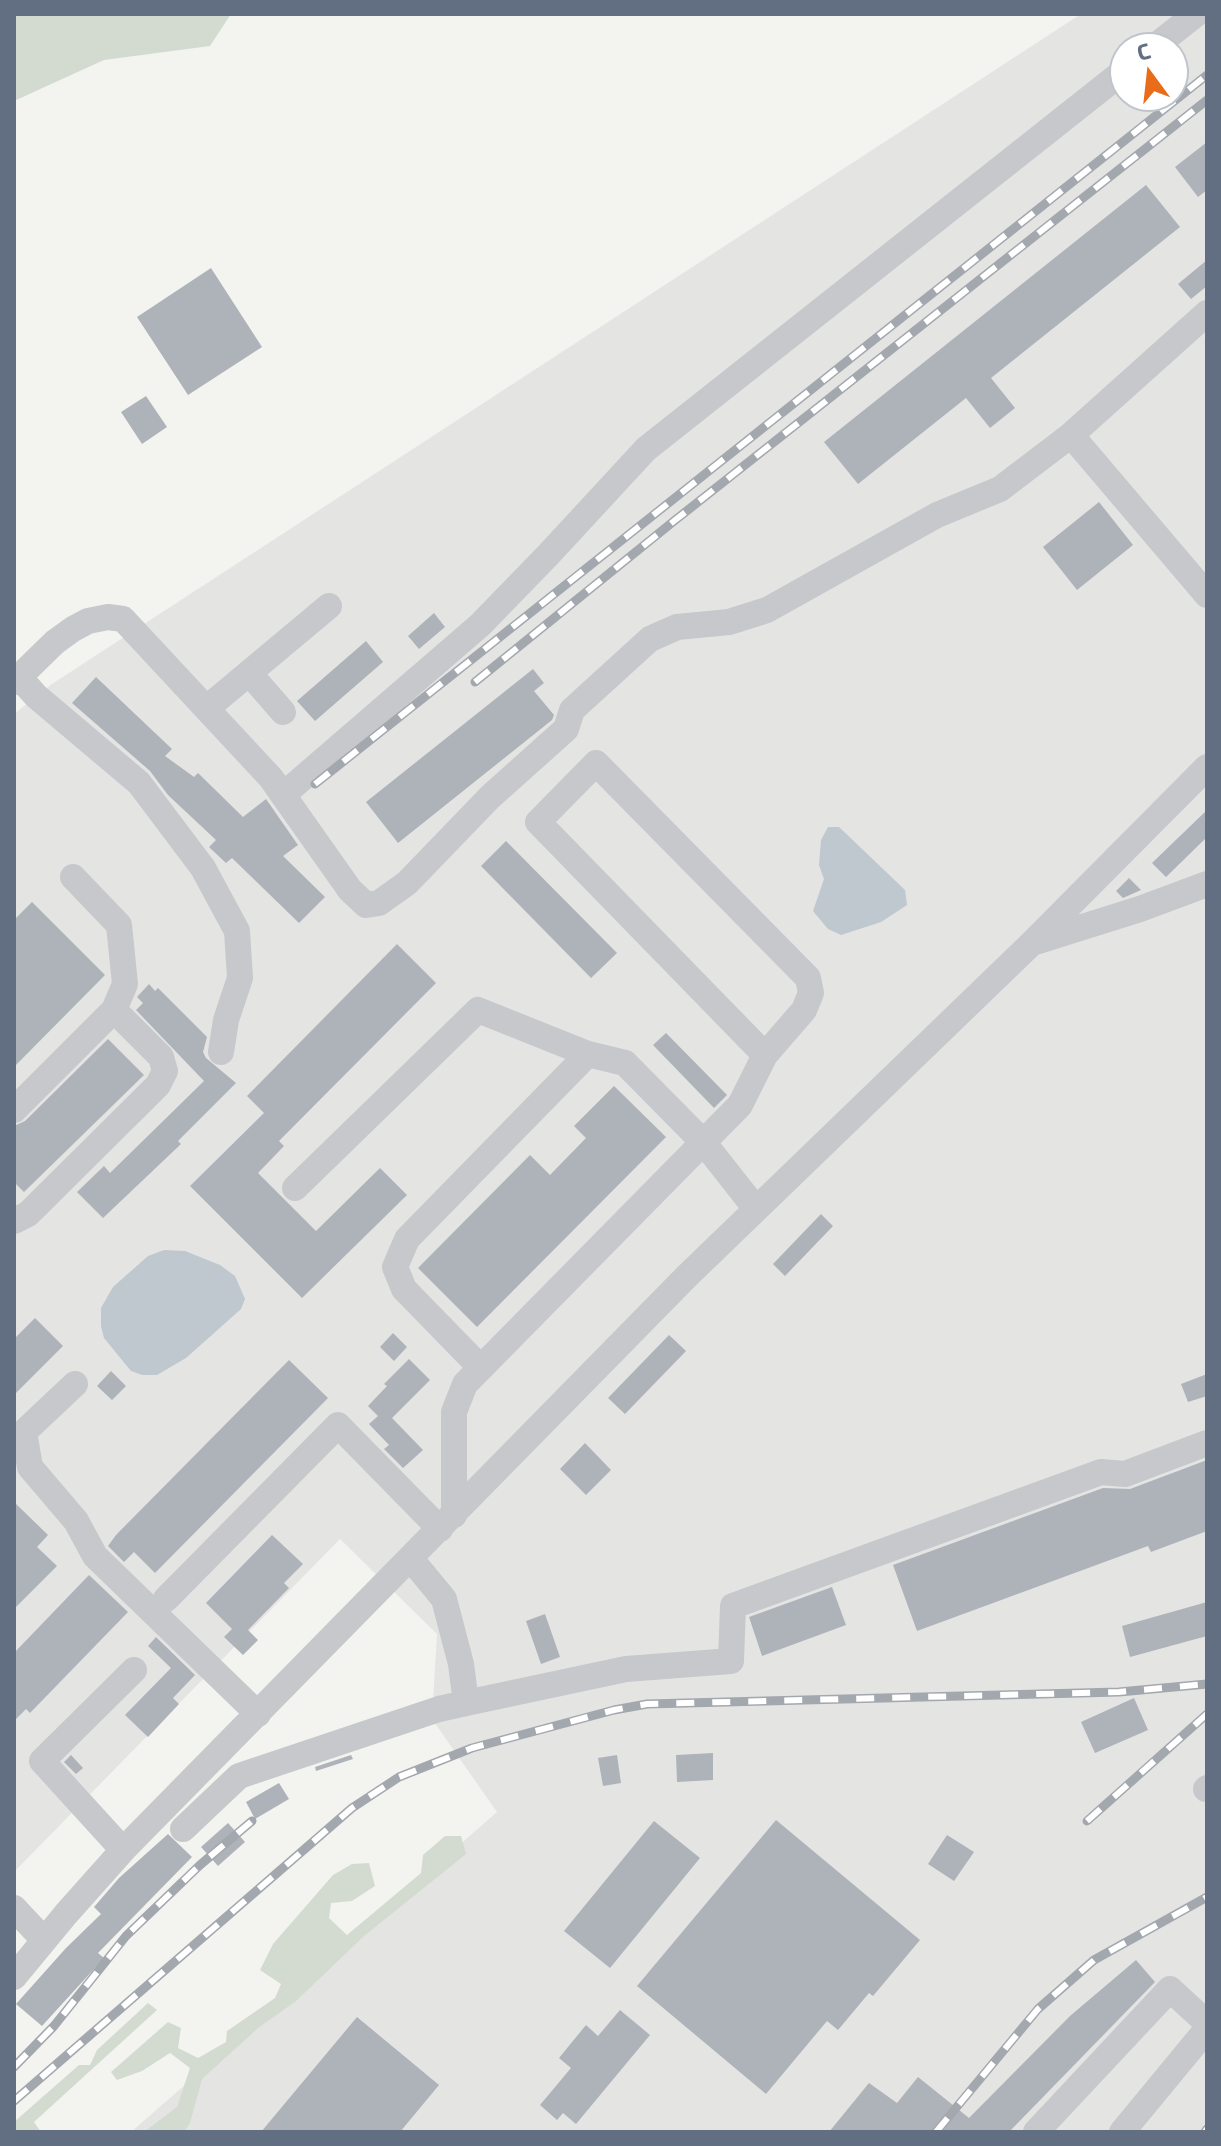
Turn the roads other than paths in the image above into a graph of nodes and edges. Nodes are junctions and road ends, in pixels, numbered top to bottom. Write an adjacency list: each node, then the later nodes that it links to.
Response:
1 (1196, 14): 2 (street)
2 (1173, 32)
3 (1109, 83): 13 (street)
4 (1207, 313): 5 (street)
5 (1071, 435): 6 (street); 13 (street)
6 (1207, 595)
7 (329, 606): 8 (street)
8 (249, 673): 10 (street); 11 (street)
9 (16, 680): 10 (street); 18 (street)
10 (207, 708): 13 (street)
11 (283, 712)
12 (1207, 767): 16 (street)
13 (283, 795)
14 (73, 877): 17 (street)
15 (1207, 884): 16 (street)
16 (1032, 943): 24 (street)
17 (114, 1010): 21 (street); 25 (street)
18 (221, 1052)
19 (588, 1054): 22 (street); 23 (street); 26 (street)
20 (765, 1055): 20 (street); 22 (street)
21 (14, 1110)
22 (704, 1143): 24 (street); 26 (street)
23 (295, 1188)
24 (756, 1209): 29 (street)
25 (14, 1221)
26 (481, 1368): 29 (street)
27 (75, 1384): 34 (street)
28 (1207, 1443): 33 (street)
29 (447, 1522): 30 (street); 31 (street)
30 (411, 1559): 33 (street); 34 (street)
31 (166, 1599)
32 (134, 1670): 36 (street)
33 (466, 1703): 35 (street)
34 (258, 1714): 36 (street)
35 (183, 1829)
36 (123, 1850): 38 (street)
37 (14, 1908): 38 (street)
38 (44, 1940): 39 (street)
39 (14, 1977)
40 (1207, 2026): 41 (street); 42 (street)
41 (1036, 2132)
42 (1122, 2132)

